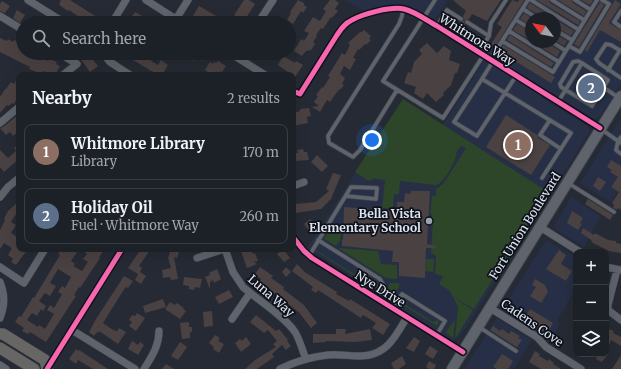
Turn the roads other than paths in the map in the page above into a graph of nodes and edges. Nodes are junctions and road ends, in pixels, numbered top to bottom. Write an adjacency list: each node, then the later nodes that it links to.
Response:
1 (28, 0): 19 (street)
2 (126, 0): 20 (street)
3 (146, 0): 21 (street)
4 (188, 0): 22 (street)
5 (273, 0): 23 (street)
6 (435, 0): 24 (lane)
7 (506, 0): 36 (lane)
8 (530, 0): 14 (lane); 33 (lane)
9 (552, 0): 27 (lane)
10 (575, 0): 15 (lane)
11 (597, 0): 15 (lane)
12 (602, 0): 39 (lane)
13 (403, 9): 24 (street, Whitmore Way); 58 (lane); 60 (street, Whitmore Way)
14 (523, 9): 17 (lane); 26 (lane)
15 (591, 10): 27 (lane)
16 (621, 11): 32 (lane)
17 (528, 12)
18 (0, 16): 30 (street)
19 (54, 16)
20 (116, 16)
21 (171, 16)
22 (181, 16)
23 (263, 16)
24 (424, 18): 31 (street, Whitmore Way); 58 (lane)
25 (461, 19): 31 (lane)
26 (516, 20): 29 (lane); 34 (lane)
27 (584, 20): 33 (lane)
28 (467, 22): 36 (lane)
29 (525, 25)
30 (16, 26)
31 (437, 26): 43 (street, Whitmore Way)
32 (621, 27)
33 (579, 30): 37 (lane)
34 (509, 31): 38 (lane); 48 (lane)
35 (561, 34): 37 (lane)
36 (489, 36): 43 (lane)
37 (572, 40): 39 (lane)
38 (502, 41): 47 (lane); 48 (lane)
39 (569, 46): 42 (lane)
40 (561, 48): 42 (lane)
41 (621, 50): 50 (lane); 50 (lane)
42 (566, 51): 48 (lane)
43 (481, 54): 47 (street, Whitmore Way); 58 (lane)
44 (70, 60): 51 (street)
45 (108, 60): 52 (street)
46 (245, 60): 53 (street)
47 (492, 61): 54 (street, Whitmore Way); 56 (lane)
48 (559, 62)
49 (582, 63): 57 (lane); 59 (lane); 59 (lane)
50 (608, 70): 55 (lane)
51 (67, 72)
52 (125, 72)
53 (262, 72)
54 (516, 76): 61 (lane); 63 (street, Whitmore Way)
55 (621, 78)
56 (482, 79): 61 (lane); 61 (lane)
57 (603, 87): 59 (lane); 62 (lane)
58 (397, 90)
59 (566, 90): 63 (lane)
60 (296, 92)
61 (505, 92): 65 (lane)
62 (620, 97): 67 (main road, Fort Union Boulevard)
63 (558, 102): 67 (street, Whitmore Way)
64 (16, 110): 66 (street)
65 (550, 120): 71 (lane); 71 (lane)
66 (0, 123)
67 (600, 128): 69 (lane); 77 (main road, Fort Union Boulevard)
68 (621, 137): 69 (lane)
69 (620, 142): 70 (lane)
70 (616, 146): 72 (lane); 73 (lane)
71 (561, 148): 74 (lane)
72 (621, 149)
73 (621, 154)
74 (542, 178)
75 (16, 180): 80 (street)
76 (304, 182): 78 (street)
77 (567, 183): 81 (lane); 82 (main road, Fort Union Boulevard)
78 (296, 185)
79 (346, 196): 79 (lane); 83 (lane)
80 (0, 197)
81 (614, 212)
82 (540, 227): 85 (street); 99 (main road, Fort Union Boulevard)
83 (318, 240): 90 (lane); 97 (lane)
84 (296, 243): 90 (street, Nye Drive)
85 (575, 249)
86 (43, 252): 92 (street)
87 (120, 252): 105 (street)
88 (216, 252): 91 (street)
89 (226, 252): 96 (street, Luna Way)
90 (309, 256): 97 (street, Nye Drive)
91 (197, 258)
92 (0, 267)
93 (609, 268): 94 (street)
94 (619, 270): 103 (street)
95 (0, 282): 100 (street)
96 (250, 293): 102 (street); 112 (street, Luna Way)
97 (377, 299): 98 (street, Nye Drive)
98 (393, 308): 101 (street, Nye Drive); 108 (lane)
99 (490, 308): 104 (main road, Fort Union Boulevard); 121 (street, Cadens Cove)
100 (0, 318)
101 (407, 318): 108 (street, Nye Drive); 112 (street)
102 (232, 319)
103 (621, 320)
104 (478, 327): 110 (lane); 111 (main road, Fort Union Boulevard)
105 (72, 330): 116 (street); 117 (street)
106 (159, 331): 118 (street)
107 (0, 334): 116 (main road)
108 (436, 336): 111 (street, Nye Drive)
109 (0, 348): 115 (main road)
110 (516, 351)
111 (463, 352): 120 (main road, Fort Union Boulevard)
112 (306, 358): 119 (street)
113 (0, 365): 114 (street)
114 (6, 369)
115 (34, 369)
116 (47, 369)
117 (135, 369)
118 (144, 369)
119 (280, 369)
120 (452, 369)
121 (581, 369)

